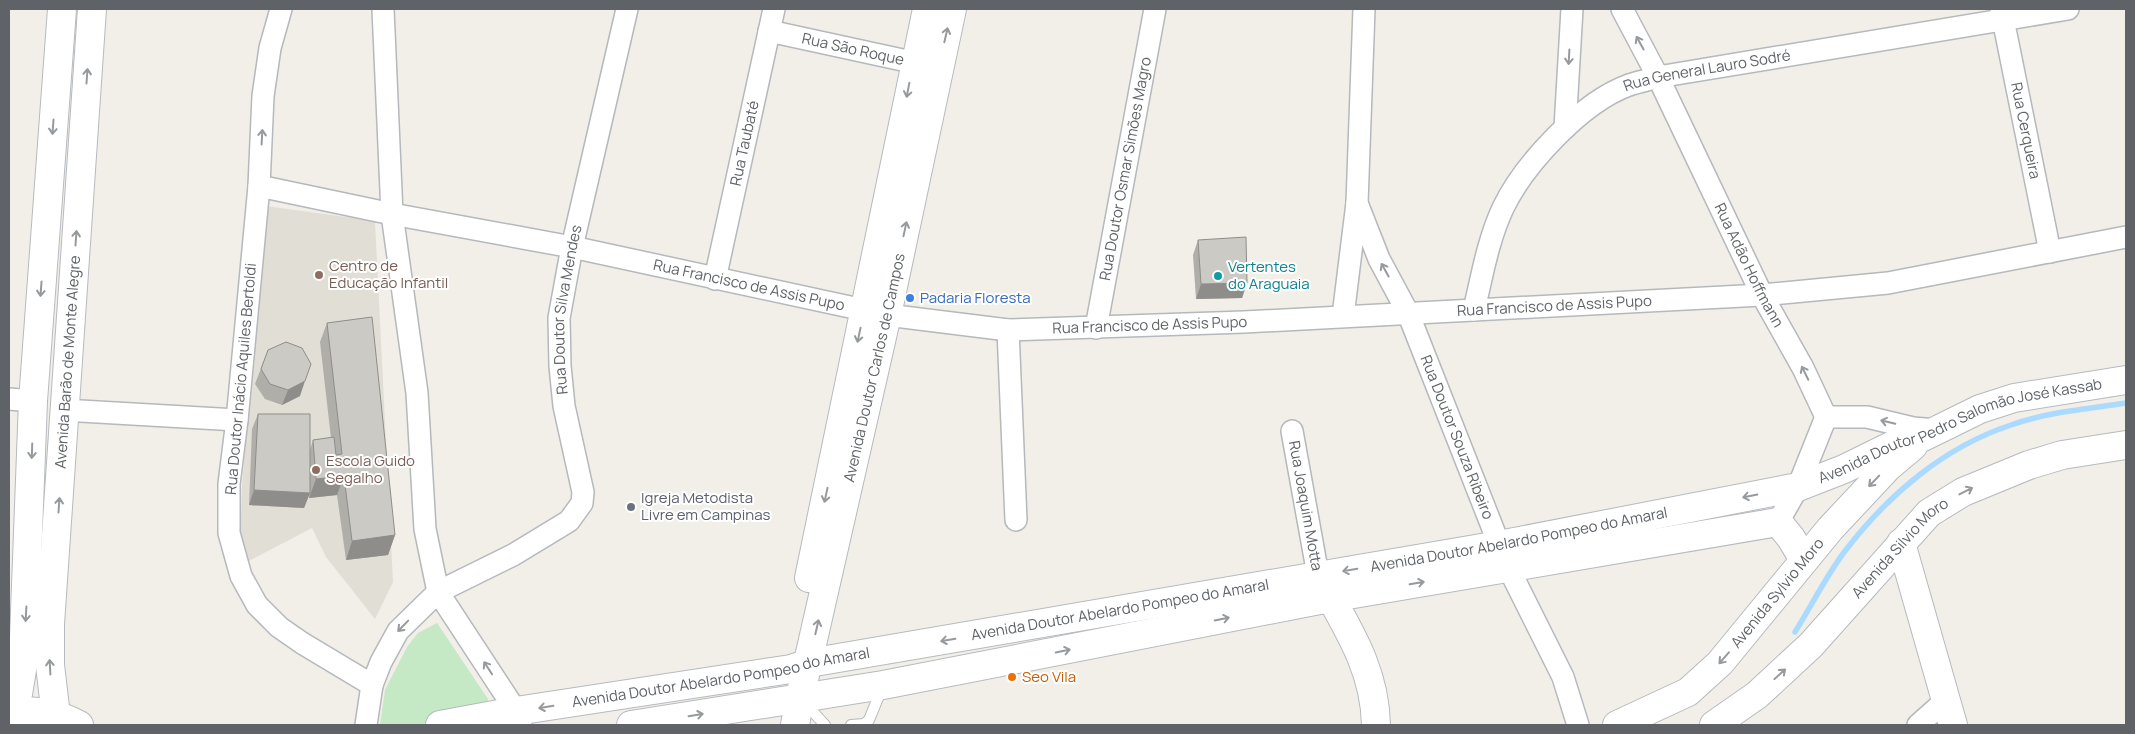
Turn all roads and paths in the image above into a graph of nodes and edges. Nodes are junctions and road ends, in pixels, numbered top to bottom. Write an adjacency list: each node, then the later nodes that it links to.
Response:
1 (62, 9): 34 (main road, Avenida Barão de Monte Alegre, one-way to 34)
2 (92, 9): 35 (main road, Avenida Barão de Monte Alegre, one-way to 2)
3 (281, 9): 19 (street, Rua Doutor Inácio Aquiles Bertoldi, one-way to 3)
4 (383, 9): 21 (street)
5 (627, 9): 23 (street, Rua Doutor Silva Mendes)
6 (774, 9): 15 (street, Rua Taubaté)
7 (927, 9): 16 (main road, Avenida Doutor Carlos de Campos)
8 (952, 9): 16 (main road, Avenida Doutor Carlos de Campos, one-way to 8)
9 (1155, 9): 31 (street, Rua Doutor Osmar Simões Magro)
10 (1364, 9): 20 (street)
11 (1572, 9): 18 (street, one-way to 18)
12 (1622, 9): 17 (street, Rua Adão Hoffmann, one-way to 12)
13 (2068, 9): 14 (street, Rua General Lauro Sodré)
14 (2002, 14): 17 (street, Rua General Lauro Sodré); 24 (street, Rua Cerqueira)
15 (769, 31): 16 (street, Rua São Roque); 25 (street, Rua Taubaté)
16 (926, 65): 28 (main road, Avenida Doutor Carlos de Campos)
17 (1658, 77): 18 (street, Rua General Lauro Sodré); 26 (street, Rua Adão Hoffmann)
18 (1565, 128): 27 (street, Rua General Lauro Sodré)
19 (259, 186): 21 (street, Rua Francisco de Assis Pupo); 37 (street, Rua Doutor Inácio Aquiles Bertoldi)
20 (1357, 203): 29 (street, Rua Doutor Souza Ribeiro, one-way to 20); 30 (street)
21 (392, 214): 23 (street, Rua Francisco de Assis Pupo); 48 (street)
22 (2126, 237): 24 (street, Rua Francisco de Assis Pupo)
23 (572, 248): 25 (street, Rua Francisco de Assis Pupo); 48 (street, Rua Doutor Silva Mendes)
24 (2050, 252): 26 (street, Rua Francisco de Assis Pupo)
25 (716, 279): 28 (street, Rua Francisco de Assis Pupo)
26 (1762, 295): 27 (street, Rua Francisco de Assis Pupo); 36 (street, Rua Adão Hoffmann, one-way to 26)
27 (1474, 310): 29 (street, Rua Francisco de Assis Pupo)
28 (875, 312): 32 (street, Rua Francisco de Assis Pupo); 51 (main road, Avenida Doutor Carlos de Campos)
29 (1408, 313): 30 (street, Rua Francisco de Assis Pupo); 45 (street, Rua Doutor Souza Ribeiro)
30 (1344, 316): 31 (street, Rua Francisco de Assis Pupo)
31 (1096, 328): 32 (street, Rua Francisco de Assis Pupo)
32 (1008, 330): 42 (street)
33 (2126, 380): 39 (main road, Avenida Doutor Pedro Salomão José Kassab)
34 (21, 400): 55 (main road, Avenida Barão de Monte Alegre, one-way to 55)
35 (64, 410): 37 (street); 58 (main road, Avenida Barão de Monte Alegre, one-way to 35)
36 (1826, 417): 39 (street, one-way to 36); 41 (street)
37 (237, 420): 52 (street, Rua Doutor Inácio Aquiles Bertoldi)
38 (1292, 431): 47 (street, Rua Joaquim Motta)
39 (1930, 433): 41 (main road, Avenida Doutor Pedro Salomão José Kassab); 46 (main road, Avenida Sylvio Moro, one-way to 46)
40 (2126, 445): 44 (main road, Avenida Silvio Moro, one-way to 40)
41 (1798, 487): 43 (street); 45 (main road, Avenida Doutor Abelardo Pompeo do Amaral, one-way to 45)
42 (1016, 520)
43 (1778, 522): 45 (main road, Avenida Doutor Abelardo Pompeo do Amaral); 46 (main road)
44 (1901, 543): 56 (main road); 68 (main road, Avenida Silvio Moro, one-way to 44)
45 (1503, 556): 47 (main road, Avenida Doutor Abelardo Pompeo do Amaral); 66 (street, Rua Doutor Souza Ribeiro)
46 (1804, 560): 67 (main road, Avenida Sylvio Moro, one-way to 67)
47 (1324, 586): 49 (main road, Avenida Doutor Abelardo Pompeo do Amaral); 50 (main road, Avenida Doutor Abelardo Pompeo do Amaral, one-way to 47); 59 (main road, Rua Joaquim Motta)
48 (438, 592): 52 (street, Rua Doutor Silva Mendes, one-way to 52); 57 (street, one-way to 48)
49 (1030, 627): 50 (main road); 51 (main road, Avenida Doutor Abelardo Pompeo do Amaral, one-way to 51)
50 (1034, 656): 53 (main road, Avenida Doutor Abelardo Pompeo do Amaral)
51 (800, 666): 54 (main road, Avenida Doutor Carlos de Campos); 57 (main road, Avenida Doutor Abelardo Pompeo do Amaral, one-way to 57)
52 (372, 685): 60 (street, Rua Doutor Silva Mendes)
53 (883, 685): 54 (main road, Avenida Doutor Abelardo Pompeo do Amaral); 65 (lane)
54 (788, 708): 62 (main road, Avenida Doutor Abelardo Pompeo do Amaral, one-way to 54); 63 (main road, Avenida Doutor Carlos de Campos); 64 (lane)
55 (10, 713): 58 (main road)
56 (1949, 713): 69 (street)
57 (519, 718): 61 (main road, Avenida Doutor Abelardo Pompeo do Amaral)
58 (67, 721)
59 (1374, 723)
60 (366, 725)
61 (440, 725)
62 (631, 725)
63 (795, 725)
64 (825, 725)
65 (851, 725)
66 (1578, 725)
67 (1617, 725)
68 (1714, 725)
69 (1918, 725)

